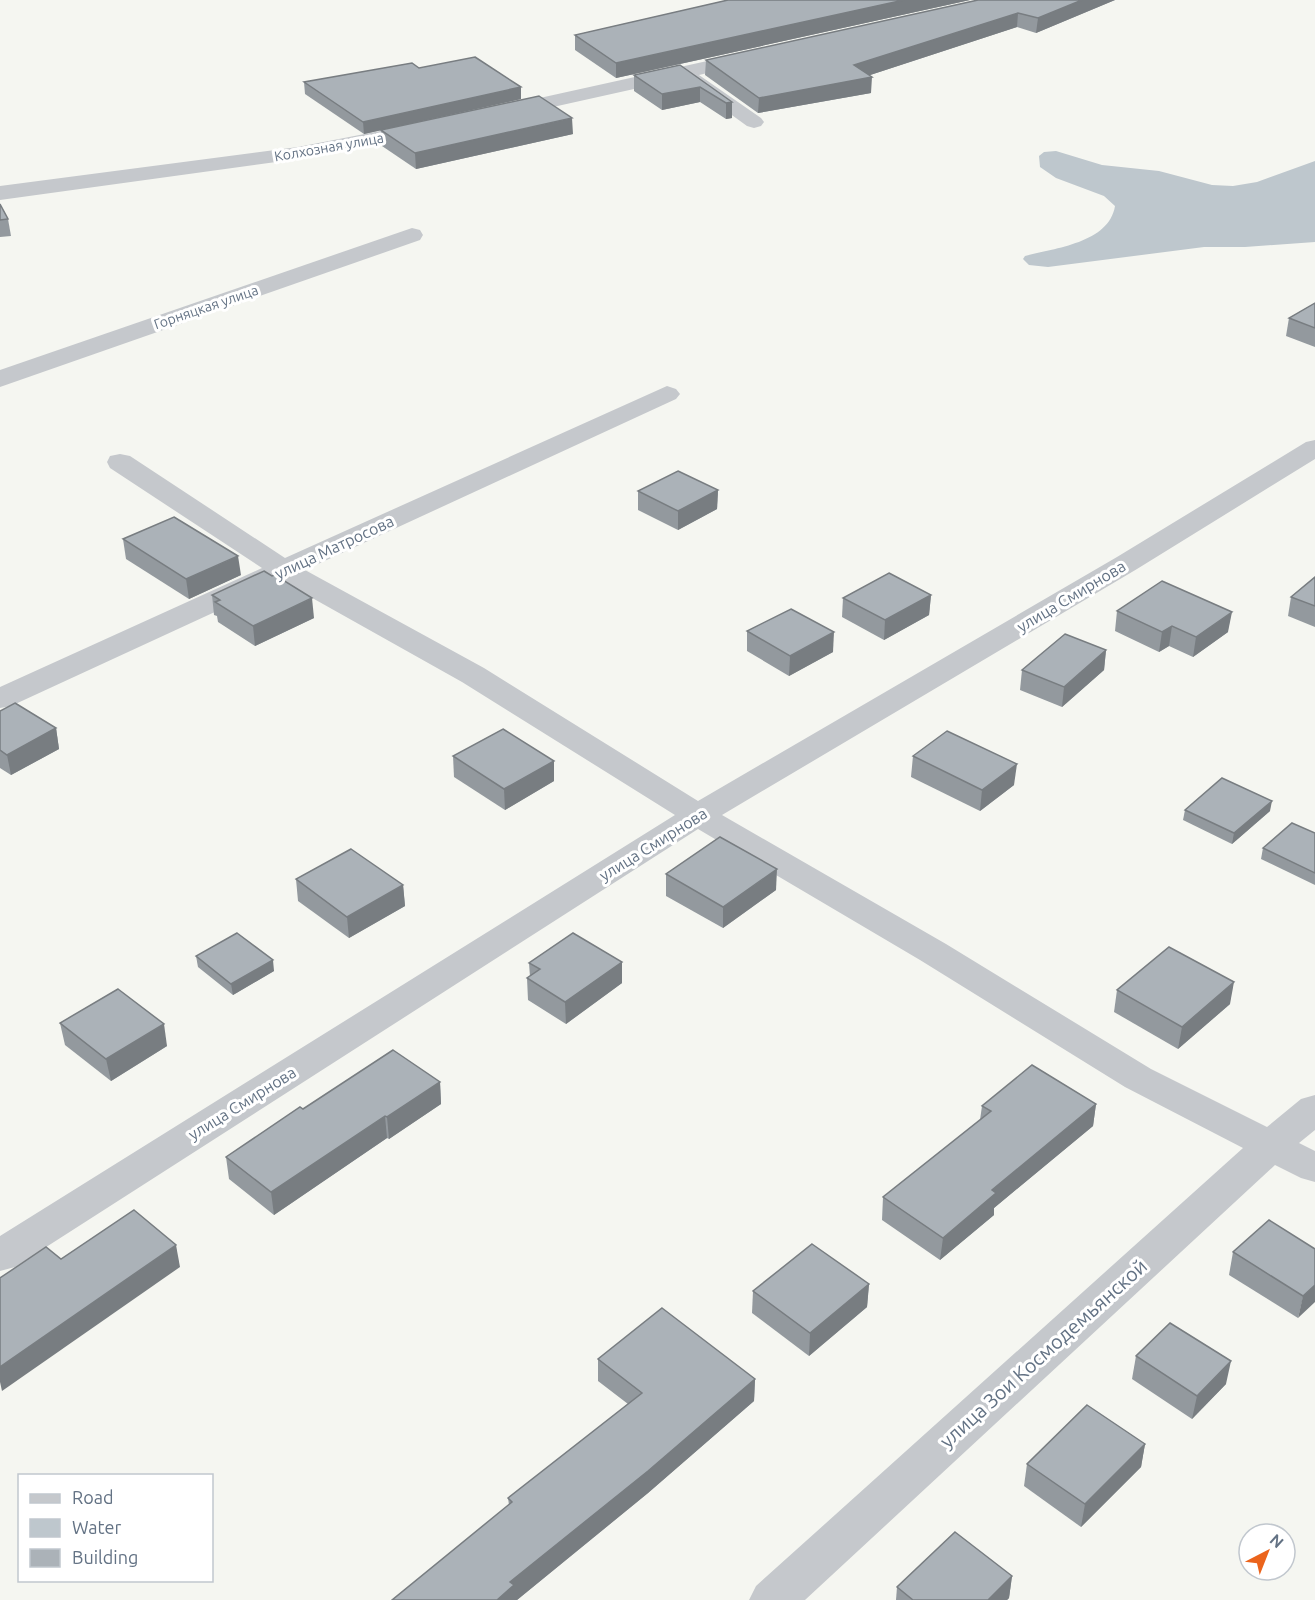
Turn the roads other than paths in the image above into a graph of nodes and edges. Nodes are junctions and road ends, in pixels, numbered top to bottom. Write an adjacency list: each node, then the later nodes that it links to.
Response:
1 (766, 53): 2 (street)
2 (685, 72): 3 (street); 4 (street)
3 (479, 117)
4 (754, 122)
5 (445, 124): 6 (street, Колхозная улица)
6 (0, 193)
7 (412, 235): 8 (street, Горняцкая улица)
8 (0, 379)
9 (667, 394): 12 (street, улица Матросова)
10 (1315, 448): 14 (street, улица Смирнова)
11 (120, 462): 12 (street)
12 (284, 570): 13 (street, улица Матросова); 14 (street)
13 (0, 699)
14 (698, 815): 16 (street); 18 (street, улица Смирнова)
15 (1315, 1109): 16 (street, улица Зои Космодемьянской)
16 (1270, 1146): 17 (street); 19 (street, улица Зои Космодемьянской)
17 (1315, 1168)
18 (0, 1256)
19 (773, 1600)

